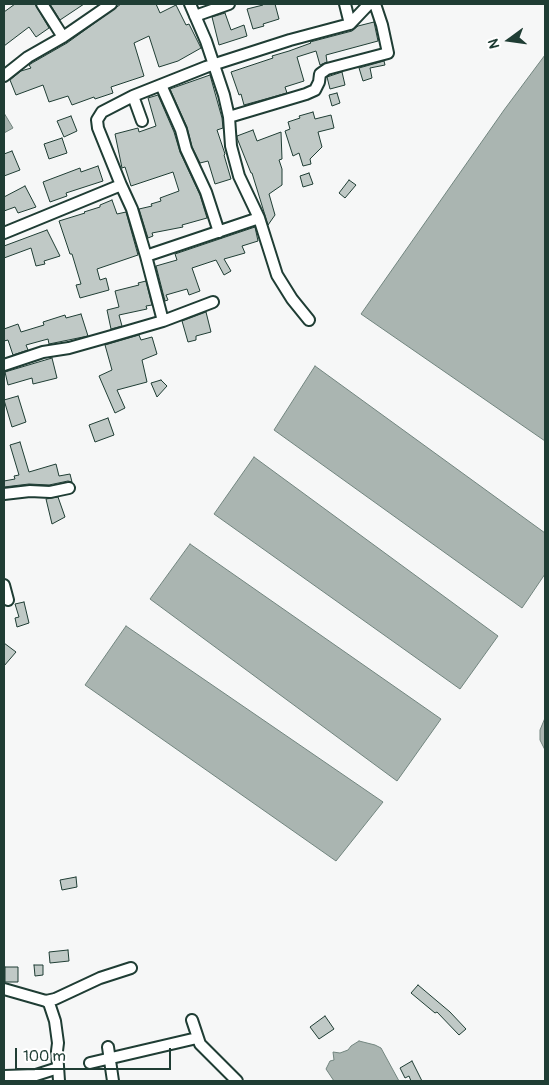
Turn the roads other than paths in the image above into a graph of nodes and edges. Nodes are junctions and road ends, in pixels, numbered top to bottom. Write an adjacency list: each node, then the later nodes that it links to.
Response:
1 (42, 4): 10 (street)
2 (110, 4): 10 (street)
3 (190, 4): 8 (street)
4 (229, 4): 8 (street)
5 (345, 4): 9 (street)
6 (369, 4): 9 (street)
7 (375, 4): 15 (street)
8 (195, 16): 11 (street)
9 (350, 24): 11 (street)
10 (62, 37): 12 (street)
11 (214, 65): 13 (street); 15 (street)
12 (4, 76)
13 (162, 86): 14 (street); 19 (street)
14 (133, 96): 16 (street); 17 (street)
15 (230, 117): 18 (street)
16 (142, 121)
17 (121, 185): 20 (street); 21 (street)
18 (259, 218): 19 (street); 23 (street)
19 (219, 232): 21 (street)
20 (4, 233)
21 (146, 256): 24 (street)
22 (213, 302): 24 (street)
23 (309, 320)
24 (163, 321): 25 (street)
25 (4, 365)
26 (69, 488): 27 (street)
27 (4, 494)
28 (4, 586): 29 (street)
29 (8, 600)
30 (131, 968): 32 (street)
31 (4, 989): 32 (street)
32 (46, 1001): 38 (street)
33 (192, 1020): 34 (street)
34 (197, 1038): 36 (street); 42 (street)
35 (108, 1047): 36 (street)
36 (110, 1058): 37 (street); 41 (street)
37 (90, 1063)
38 (58, 1068): 39 (street); 40 (street)
39 (4, 1076)
40 (59, 1081)
41 (113, 1081)
42 (237, 1081)

